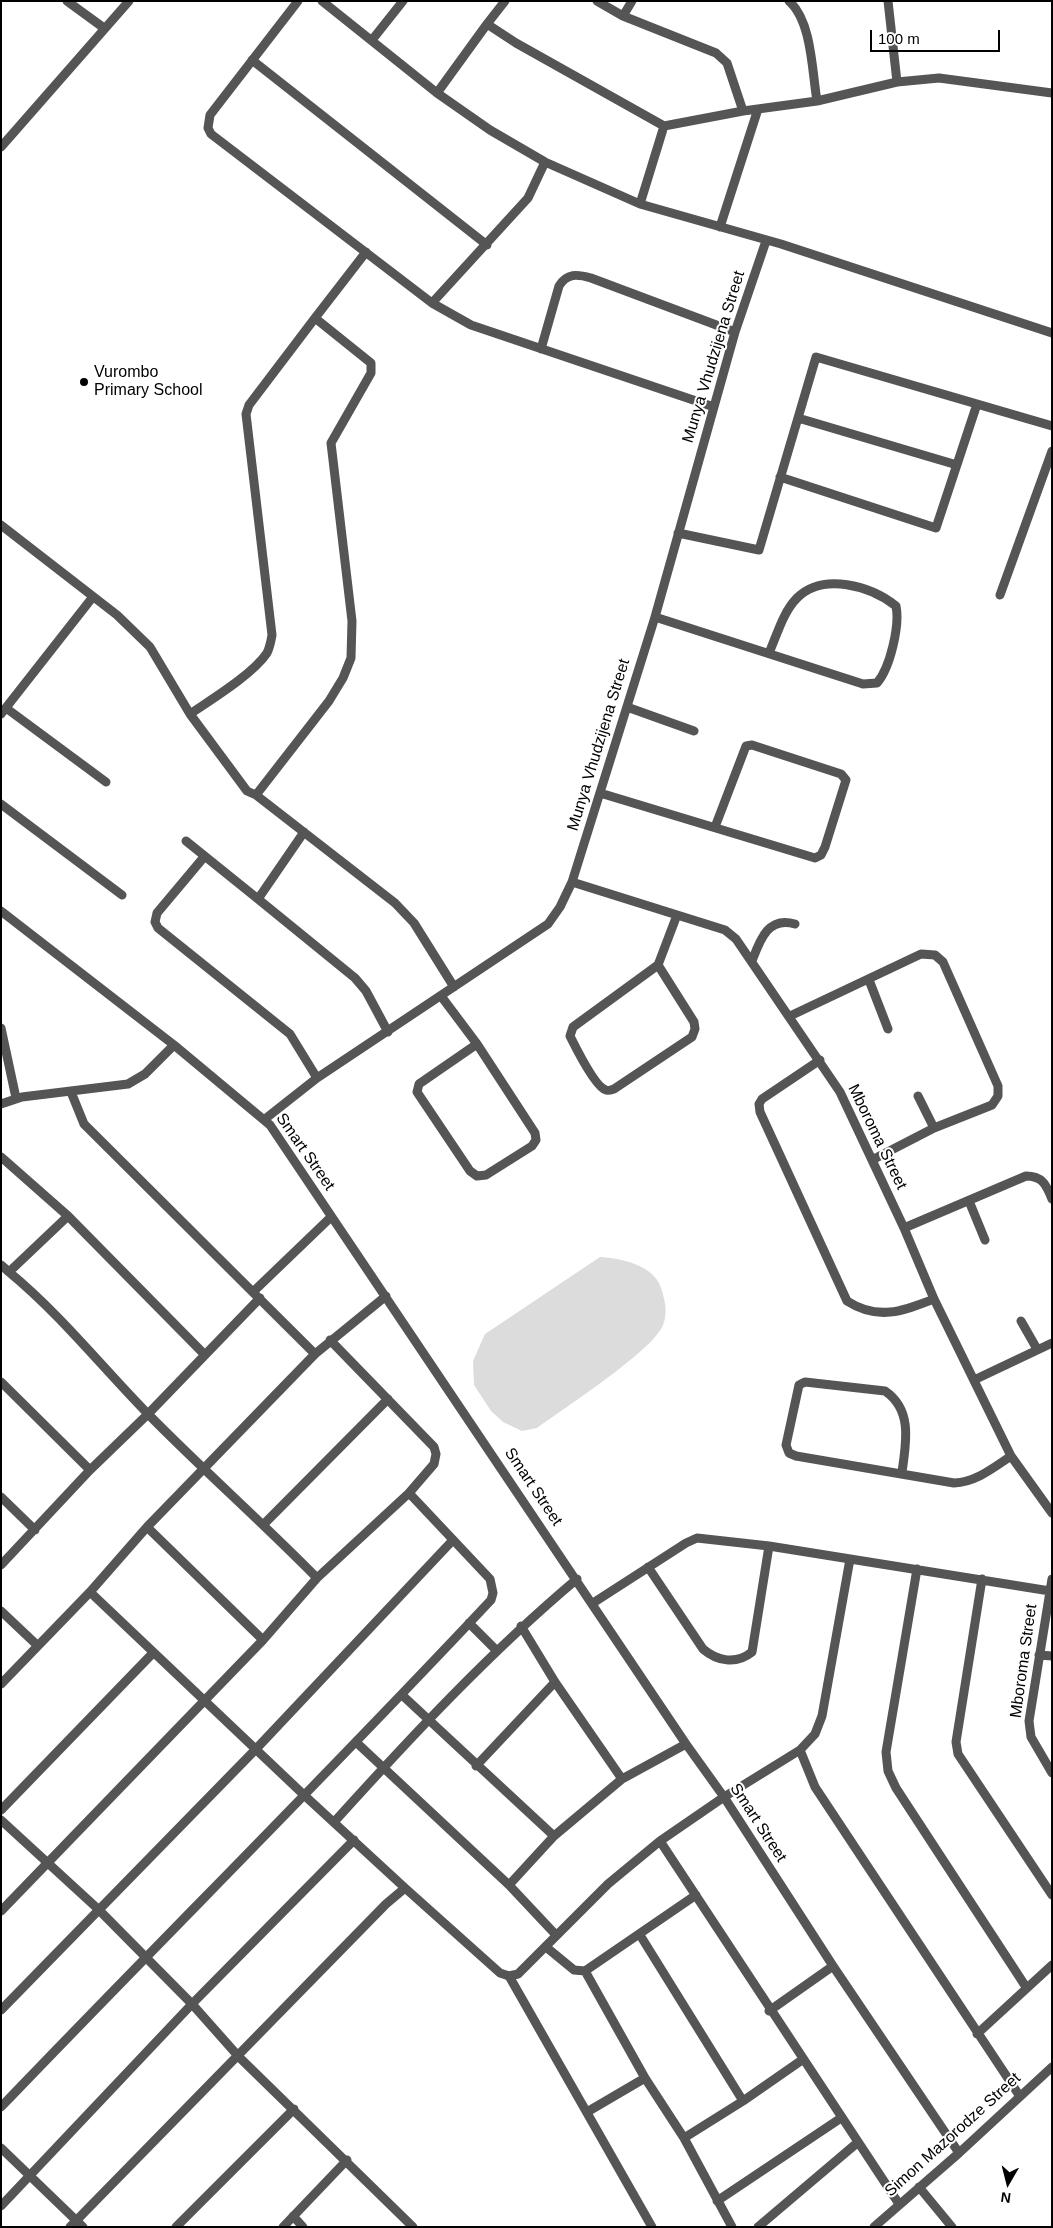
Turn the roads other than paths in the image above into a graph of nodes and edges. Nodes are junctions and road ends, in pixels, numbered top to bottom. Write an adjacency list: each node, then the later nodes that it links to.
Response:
1 (67, 1): 13 (street)
2 (129, 1): 13 (street)
3 (298, 1): 15 (street)
4 (322, 1): 14 (street)
5 (403, 1): 14 (street)
6 (505, 1): 12 (street)
7 (597, 1): 11 (street)
8 (632, 1): 11 (street)
9 (788, 1): 19 (street)
10 (888, 1): 16 (street)
11 (623, 16): 21 (street)
12 (487, 24): 17 (street); 22 (street)
13 (104, 28): 23 (street)
14 (372, 40): 17 (street)
15 (252, 60): 28 (street); 29 (street)
16 (897, 82): 18 (street); 19 (street)
17 (437, 93): 24 (street)
18 (1052, 93)
19 (817, 101): 20 (street)
20 (758, 109): 21 (street); 26 (street)
21 (743, 111): 22 (street)
22 (664, 126): 25 (street)
23 (1, 147)
24 (545, 162): 25 (street); 28 (street)
25 (640, 204): 26 (street)
26 (720, 227): 27 (street)
27 (766, 241): 32 (street, Munya Vhudzijena Street); 33 (street)
28 (487, 245): 30 (street)
29 (366, 252): 30 (street); 31 (street)
30 (432, 303): 34 (street)
31 (315, 318): 50 (street); 54 (street)
32 (736, 332): 34 (street); 36 (street, Munya Vhudzijena Street)
33 (1052, 333)
34 (541, 349): 36 (street)
35 (977, 404): 37 (street); 38 (street); 40 (street)
36 (714, 407): 43 (street, Munya Vhudzijena Street)
37 (798, 418): 40 (street); 41 (street)
38 (1052, 426)
39 (1052, 451): 44 (street)
40 (957, 465): 41 (street)
41 (780, 477): 43 (street)
42 (1, 525): 45 (street)
43 (678, 533): 46 (street, Munya Vhudzijena Street)
44 (1000, 595)
45 (92, 598): 49 (street); 50 (street)
46 (655, 617): 47 (street); 48 (street, Munya Vhudzijena Street)
47 (769, 653): 47 (street)
48 (627, 707): 51 (street); 53 (street, Munya Vhudzijena Street)
49 (4, 711): 52 (street)
50 (190, 714): 54 (street)
51 (694, 731)
52 (106, 782)
53 (600, 793): 56 (street); 60 (street, Munya Vhudzijena Street)
54 (256, 795): 57 (street)
55 (1, 804): 61 (street)
56 (716, 827): 56 (street)
57 (304, 832): 62 (street); 69 (street)
58 (186, 842): 59 (street)
59 (204, 857): 62 (street); 78 (street)
60 (572, 882): 64 (street, Mboroma Street); 69 (street, Munya Vhudzijena Street)
61 (122, 895)
62 (258, 899): 74 (street)
63 (1, 911): 76 (street, Smart Street)
64 (677, 915): 66 (street, Mboroma Street); 67 (street)
65 (795, 924): 66 (street)
66 (752, 961): 71 (street, Mboroma Street)
67 (658, 965): 67 (street)
68 (869, 980): 71 (street); 73 (street); 84 (street)
69 (454, 987): 70 (street, Munya Vhudzijena Street)
70 (441, 996): 74 (street, Munya Vhudzijena Street); 75 (street)
71 (790, 1016): 77 (street, Mboroma Street)
72 (1, 1028): 81 (street)
73 (888, 1029)
74 (388, 1032): 78 (street, Munya Vhudzijena Street)
75 (476, 1044): 75 (street)
76 (174, 1045): 79 (street); 83 (street, Smart Street)
77 (820, 1060): 86 (street, Mboroma Street); 97 (street)
78 (317, 1078): 83 (street, Munya Vhudzijena Street)
79 (70, 1092): 81 (street); 95 (street)
80 (918, 1096): 84 (street)
81 (16, 1098): 82 (street)
82 (1, 1104)
83 (265, 1119): 90 (street, Smart Street)
84 (934, 1128): 86 (street)
85 (1, 1158): 89 (street)
86 (872, 1160): 91 (street, Mboroma Street)
87 (1052, 1199): 88 (street)
88 (969, 1201): 91 (street); 92 (street)
89 (68, 1216): 94 (street); 103 (street)
90 (331, 1217): 95 (street); 96 (street, Smart Street)
91 (904, 1228): 97 (street, Mboroma Street)
92 (985, 1240)
93 (1, 1265): 94 (street)
94 (9, 1272): 107 (street)
95 (257, 1295): 102 (street); 103 (street)
96 (386, 1296): 99 (street); 125 (street, Smart Street)
97 (934, 1299): 104 (street, Mboroma Street)
98 (1021, 1321): 101 (street)
99 (330, 1340): 102 (street); 106 (street)
100 (1052, 1343): 101 (street)
101 (1037, 1349): 104 (street)
102 (315, 1354): 109 (street)
103 (204, 1355): 107 (street)
104 (974, 1380): 108 (street, Mboroma Street)
105 (1, 1382): 110 (street)
106 (388, 1400): 112 (street); 115 (street)
107 (148, 1414): 109 (street); 110 (street)
108 (1011, 1456): 111 (street); 114 (street, Mboroma Street)
109 (205, 1469): 115 (street); 116 (street)
110 (90, 1470): 117 (street)
111 (902, 1472): 111 (street)
112 (409, 1493): 118 (street); 124 (street)
113 (1, 1497): 117 (street)
114 (1052, 1513)
115 (264, 1524): 124 (street)
116 (147, 1527): 128 (street); 134 (street)
117 (35, 1530): 121 (street)
118 (453, 1540): 132 (street); 147 (street)
119 (769, 1546): 120 (street); 122 (street); 122 (street)
120 (850, 1559): 123 (street); 148 (street)
121 (1, 1565)
122 (648, 1567): 130 (street)
123 (917, 1569): 126 (street); 176 (street)
124 (318, 1578): 134 (street)
125 (577, 1579): 130 (street, Smart Street); 133 (street)
126 (982, 1579): 129 (street); 165 (street)
127 (1052, 1579): 129 (street, Mboroma Street)
128 (90, 1592): 135 (street); 137 (street)
129 (1050, 1592): 138 (street, Mboroma Street)
130 (593, 1603): 146 (street, Smart Street)
131 (1, 1611): 135 (street)
132 (469, 1623): 136 (street); 142 (street)
133 (521, 1626): 136 (street); 140 (street)
134 (263, 1640): 143 (street)
135 (38, 1646): 141 (street)
136 (497, 1651): 144 (street)
137 (153, 1653): 143 (street); 155 (street)
138 (1039, 1654): 139 (street); 151 (street, Mboroma Street)
139 (1052, 1656)
140 (555, 1682): 149 (street); 152 (street)
141 (1, 1684)
142 (402, 1695): 144 (street); 145 (street)
143 (205, 1700): 147 (street); 161 (street)
144 (429, 1721): 149 (street); 150 (street)
145 (357, 1743): 150 (street); 153 (street)
146 (686, 1744): 152 (street); 154 (street, Smart Street)
147 (256, 1749): 153 (street); 166 (street)
148 (800, 1750): 154 (street); 180 (street)
149 (476, 1766): 158 (street)
150 (384, 1767): 157 (street); 162 (street)
151 (1052, 1773)
152 (622, 1779): 158 (street)
153 (304, 1795): 157 (street); 171 (street)
154 (724, 1797): 160 (street); 173 (street, Smart Street)
155 (1, 1810)
156 (1, 1820): 161 (street)
157 (335, 1821): 159 (street)
158 (554, 1836): 162 (street)
159 (354, 1840): 163 (street); 177 (street)
160 (660, 1841): 164 (street); 168 (street)
161 (47, 1863): 166 (street); 167 (street)
162 (509, 1885): 168 (street)
163 (406, 1888): 175 (street); 181 (street)
164 (696, 1895): 169 (street); 179 (street)
165 (1052, 1895)
166 (98, 1909): 171 (street); 178 (street)
167 (1, 1911)
168 (556, 1935): 170 (street)
169 (640, 1935): 174 (street); 186 (street)
170 (546, 1947): 174 (street); 175 (street)
171 (145, 1957): 177 (street); 187 (street)
172 (1052, 1965): 176 (street)
173 (833, 1966): 179 (street); 194 (street, Smart Street)
174 (585, 1972): 184 (street)
175 (509, 1976): 189 (street)
176 (1026, 1987): 180 (street)
177 (192, 2004): 181 (street); 196 (street)
178 (1, 2010)
179 (769, 2011): 182 (street)
180 (978, 2034): 185 (street)
181 (239, 2057): 188 (street); 202 (street)
182 (802, 2060): 186 (street); 190 (street)
183 (1052, 2066): 185 (street, Simon Mazorodze Street)
184 (645, 2078): 189 (street); 191 (street)
185 (1019, 2095): 194 (street, Simon Mazorodze Street)
186 (743, 2101): 191 (street)
187 (1, 2107)
188 (294, 2109): 195 (street); 203 (street)
189 (587, 2112): 207 (street)
190 (841, 2118): 192 (street); 198 (street)
191 (684, 2138): 198 (street)
192 (857, 2143): 199 (street); 209 (street)
193 (1, 2148): 196 (street)
194 (959, 2153): 197 (street, Simon Mazorodze Street)
195 (347, 2160): 201 (street); 206 (street)
196 (31, 2176): 200 (street); 202 (street)
197 (920, 2187): 199 (street, Simon Mazorodze Street); 211 (street)
198 (717, 2201): 208 (street)
199 (899, 2204): 210 (street, Simon Mazorodze Street)
200 (1, 2206)
201 (292, 2216): 204 (street); 205 (street)
202 (76, 2225)
203 (176, 2227)
204 (283, 2227)
205 (303, 2227)
206 (413, 2227)
207 (652, 2227)
208 (732, 2227)
209 (758, 2227)
210 (874, 2227)
211 (952, 2227)

